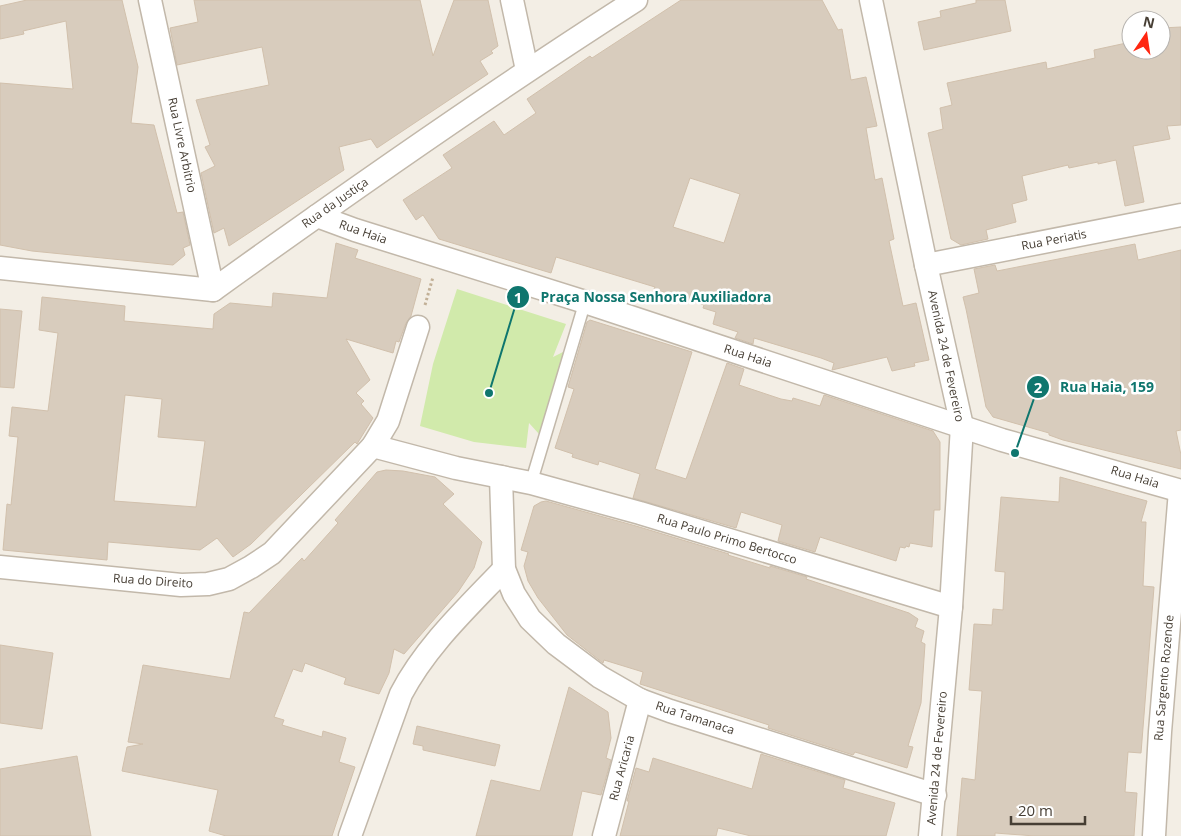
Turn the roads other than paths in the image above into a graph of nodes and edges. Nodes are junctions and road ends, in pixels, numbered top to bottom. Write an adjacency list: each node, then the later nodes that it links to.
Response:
1 (150, 0): 10 (street, Rua Livre Arbitrio)
2 (512, 0): 5 (street)
3 (636, 0): 5 (street, Rua da Justiça)
4 (871, 0): 8 (street, Avenida 24 de Fevereiro)
5 (527, 70): 7 (street, Rua da Justiça)
6 (1181, 215): 8 (street, Rua Periatis)
7 (317, 216): 10 (street, Rua da Justiça); 11 (street, Rua Haia)
8 (926, 265): 13 (street, Avenida 24 de Fevereiro)
9 (0, 268): 10 (street)
10 (213, 290)
11 (585, 302): 13 (street, Rua Haia); 16 (lane)
12 (418, 327): 14 (street, Rua do Direito)
13 (962, 426): 17 (street, Rua Haia); 20 (street, Avenida 24 de Fevereiro)
14 (373, 446): 15 (street, Rua Paulo Primo Bertocco); 18 (street, Rua do Direito)
15 (501, 477): 16 (street, Rua Paulo Primo Bertocco); 19 (street, Rua Tamanaca)
16 (531, 483): 20 (street, Rua Paulo Primo Bertocco)
17 (1180, 491): 26 (street, Rua Sargento Rozende)
18 (0, 566)
19 (504, 569): 21 (street, Rua Tamanaca); 23 (street)
20 (950, 607): 22 (street, Avenida 24 de Fevereiro)
21 (640, 700): 22 (street, Rua Tamanaca); 24 (street, Rua Aricaria)
22 (935, 795): 25 (street, Avenida 24 de Fevereiro)
23 (350, 836)
24 (604, 836)
25 (930, 836)
26 (1154, 836)

